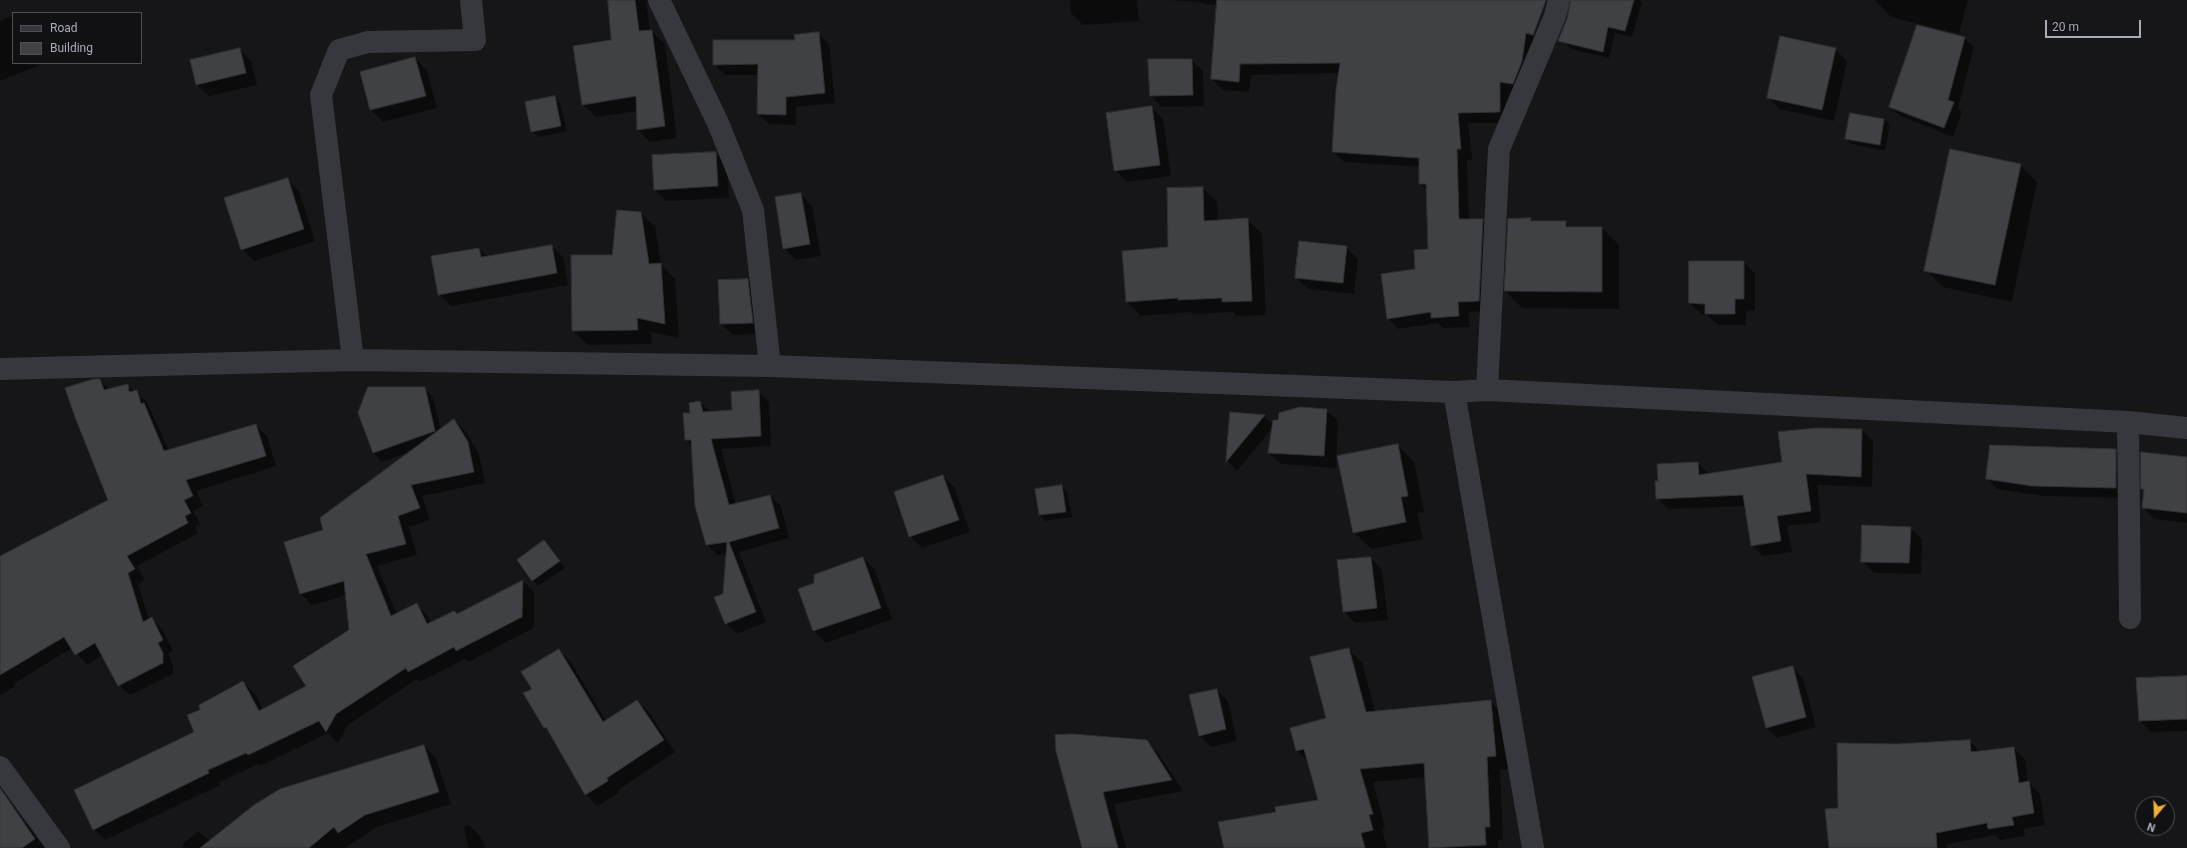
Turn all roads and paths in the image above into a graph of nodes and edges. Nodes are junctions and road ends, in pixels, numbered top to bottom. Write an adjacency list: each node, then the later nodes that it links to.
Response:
1 (471, 0): 4 (street)
2 (659, 0): 5 (street)
3 (1559, 0): 7 (street)
4 (353, 360): 5 (street); 6 (street)
5 (770, 366): 8 (street)
6 (0, 369)
7 (1487, 390): 8 (street); 9 (street)
8 (1454, 392): 14 (street)
9 (2128, 422): 10 (street); 11 (street)
10 (2187, 428)
11 (2130, 618)
12 (0, 767): 13 (street)
13 (59, 848)
14 (1533, 848)

